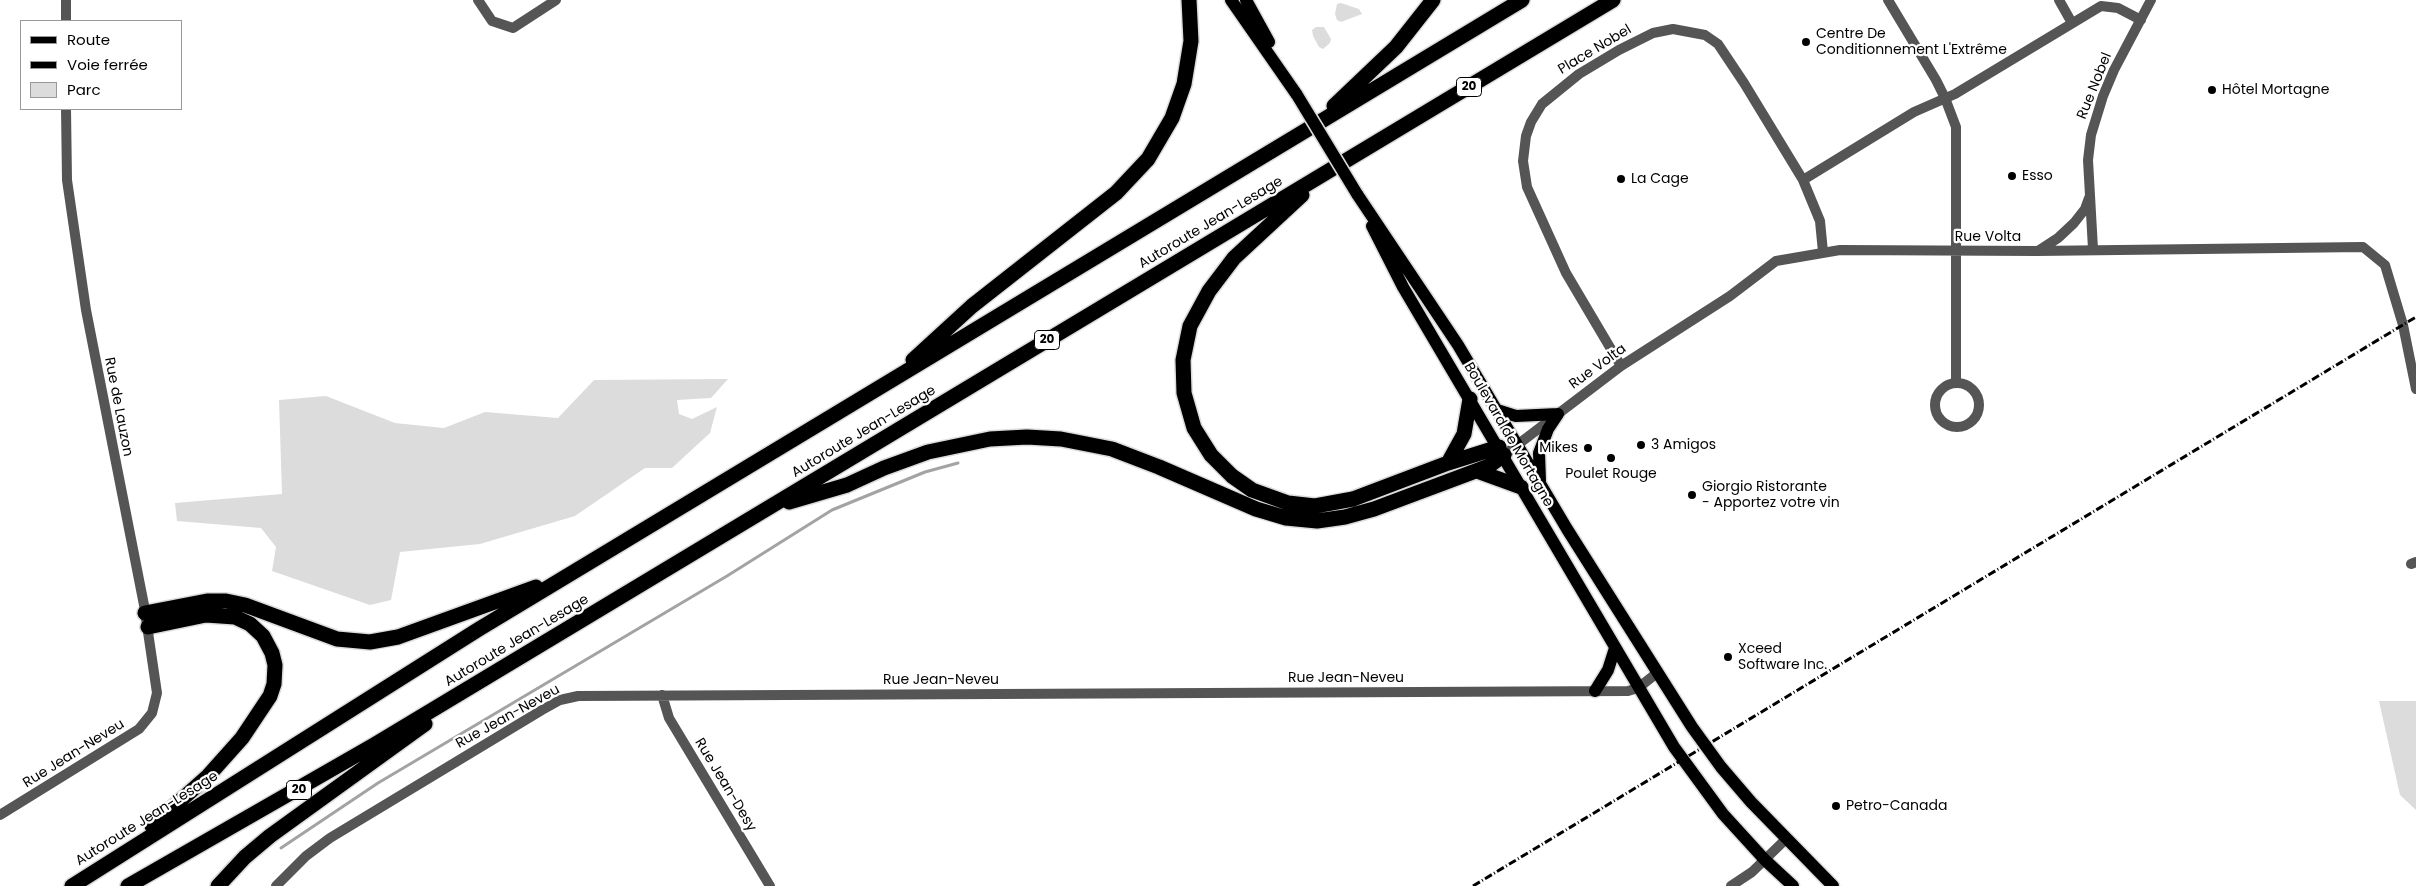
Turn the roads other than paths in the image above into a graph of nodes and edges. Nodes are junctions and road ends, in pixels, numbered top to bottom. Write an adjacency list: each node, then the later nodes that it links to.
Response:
1 (66, 0): 14 (street)
2 (478, 0): 3 (street)
3 (556, 0)
4 (1189, 0): 30 (highway)
5 (1231, 0): 17 (main road, Boulevard de Mortagne)
6 (1246, 0): 17 (main road, Boulevard de Mortagne)
7 (1432, 0): 20 (highway)
8 (1522, 0): 20 (highway, Autoroute Jean-Lesage)
9 (1613, 0): 21 (highway, Autoroute Jean-Lesage / 20)
10 (1888, 0): 18 (street)
11 (2059, 0): 16 (street)
12 (2151, 0): 15 (street, Rue Nobel)
13 (2098, 3): 15 (street); 16 (street)
14 (66, 20)
15 (2142, 20): 24 (street, Rue Nobel)
16 (2072, 23): 18 (street)
17 (1297, 95): 23 (main road, Boulevard de Mortagne, bridge)
18 (1945, 98): 22 (street); 26 (street)
19 (66, 110): 44 (street, Rue de Lauzon)
20 (1311, 127): 30 (highway, Autoroute Jean-Lesage)
21 (1325, 174): 38 (highway); 42 (highway, Autoroute Jean-Lesage / 20)
22 (1803, 180): 28 (street, Place Nobel); 29 (street, Place Nobel)
23 (1357, 194): 33 (main road, Boulevard de Mortagne); 34 (main road, Boulevard de Mortagne)
24 (2090, 195): 25 (street, Rue Nobel); 27 (street)
25 (2093, 249): 27 (street, Rue Volta); 32 (street, Rue Volta)
26 (1954, 251): 27 (street, Rue Volta); 28 (street, Rue Volta); 31 (street)
27 (2037, 251)
28 (1823, 252): 29 (street, Rue Volta)
29 (1620, 366): 35 (street, Rue Volta)
30 (888, 383): 43 (highway, Autoroute Jean-Lesage)
31 (1956, 383): 31 (street)
32 (2416, 389)
33 (1470, 399): 37 (main road, Boulevard de Mortagne); 38 (highway)
34 (1497, 410): 35 (main road); 36 (main road, Boulevard de Mortagne)
35 (1558, 414): 36 (street, Rue Volta); 40 (main road)
36 (1517, 444): 37 (street, Rue Volta); 40 (main road, Boulevard de Mortagne)
37 (1501, 451): 38 (highway); 39 (highway); 41 (main road, Boulevard de Mortagne)
38 (1448, 463)
39 (1477, 471): 41 (highway); 42 (highway)
40 (1541, 483): 46 (main road, Boulevard de Mortagne)
41 (1521, 487): 45 (main road, Boulevard de Mortagne)
42 (769, 508): 48 (highway, Autoroute Jean-Lesage / 20)
43 (564, 578): 44 (highway); 54 (highway, Autoroute Jean-Lesage)
44 (146, 620): 51 (street, Rue de Lauzon); 54 (highway)
45 (1615, 648): 47 (main road, Boulevard de Mortagne); 49 (main road)
46 (1657, 673): 47 (street); 53 (main road, Boulevard de Mortagne)
47 (1638, 688): 49 (street, Rue Jean-Neveu); 55 (main road, Boulevard de Mortagne)
48 (467, 690): 57 (highway, Autoroute Jean-Lesage / 20); 58 (highway)
49 (1596, 691): 50 (street, Rue Jean-Neveu)
50 (662, 695): 59 (street, Rue Jean-Neveu); 60 (street, Rue Jean-Desy)
51 (154, 708): 52 (street, Rue Jean-Neveu)
52 (0, 815)
53 (1786, 839): 55 (street); 63 (main road, Boulevard de Mortagne)
54 (120, 856): 56 (highway, Autoroute Jean-Lesage)
55 (1765, 860): 61 (street); 62 (main road, Boulevard de Mortagne)
56 (72, 886)
57 (128, 886)
58 (218, 886)
59 (276, 886)
60 (770, 886)
61 (1730, 886)
62 (1793, 886)
63 (1833, 886)

